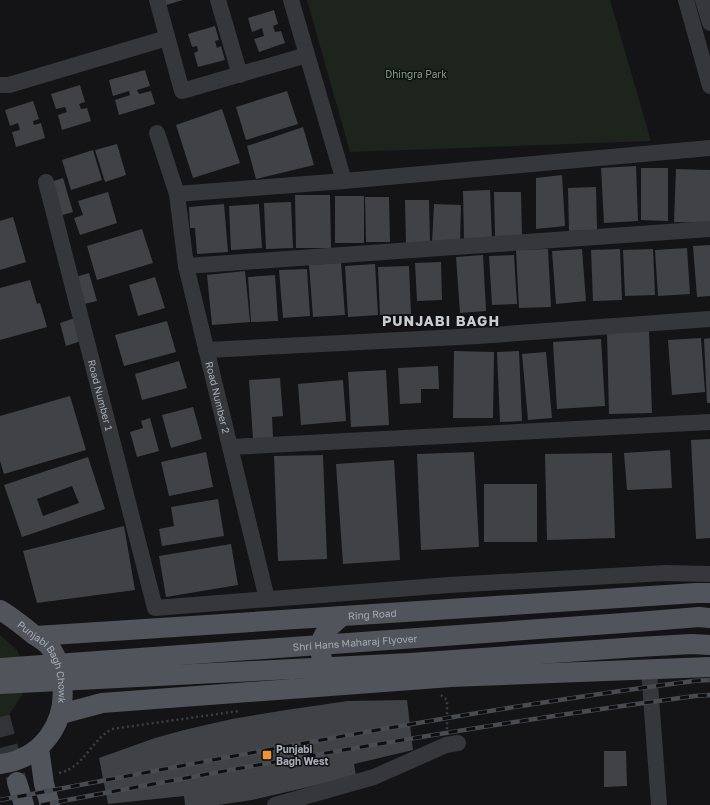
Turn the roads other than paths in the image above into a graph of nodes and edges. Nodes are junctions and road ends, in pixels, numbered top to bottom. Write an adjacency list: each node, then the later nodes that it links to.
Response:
1 (157, 0): 7 (street)
2 (218, 0): 9 (street)
3 (291, 0): 8 (street)
4 (686, 0): 11 (street)
5 (703, 0): 6 (street)
6 (710, 23)
7 (167, 38): 9 (street); 10 (street)
8 (307, 55): 9 (street); 14 (street)
9 (240, 75)
10 (0, 85)
11 (710, 86)
12 (157, 133): 16 (street, Road Number 2)
13 (710, 148): 14 (street)
14 (344, 181): 16 (street)
15 (46, 182): 25 (street, Road Number 1)
16 (177, 194): 18 (street, Road Number 2)
17 (710, 229): 18 (street)
18 (186, 266): 20 (street, Road Number 2)
19 (710, 319): 20 (street)
20 (206, 350): 22 (street, Road Number 2)
21 (710, 422): 22 (street)
22 (230, 447): 25 (street, Road Number 2)
23 (710, 574): 25 (street)
24 (710, 594): 27 (main road, Ring Road)
25 (267, 599)
26 (2, 609): 29 (main road, Punjabi Bagh Chowk)
27 (342, 616): 29 (main road, Ring Road); 35 (main road)
28 (710, 618): 32 (main road, Shri Hans Maharaj Flyover, bridge)
29 (36, 636): 36 (main road, Punjabi Bagh Chowk)
30 (710, 645): 34 (main road, bridge)
31 (710, 667): 33 (main road)
32 (0, 668)
33 (649, 670): 35 (main road); 44 (street)
34 (0, 684)
35 (351, 685): 36 (main road)
36 (61, 714): 38 (main road, Punjabi Bagh Chowk)
37 (452, 744): 43 (street)
38 (39, 748): 39 (main road, Punjabi Bagh Chowk); 42 (main road)
39 (0, 764)
40 (17, 782): 41 (main road)
41 (24, 805)
42 (50, 805)
43 (275, 805)
44 (659, 805)

